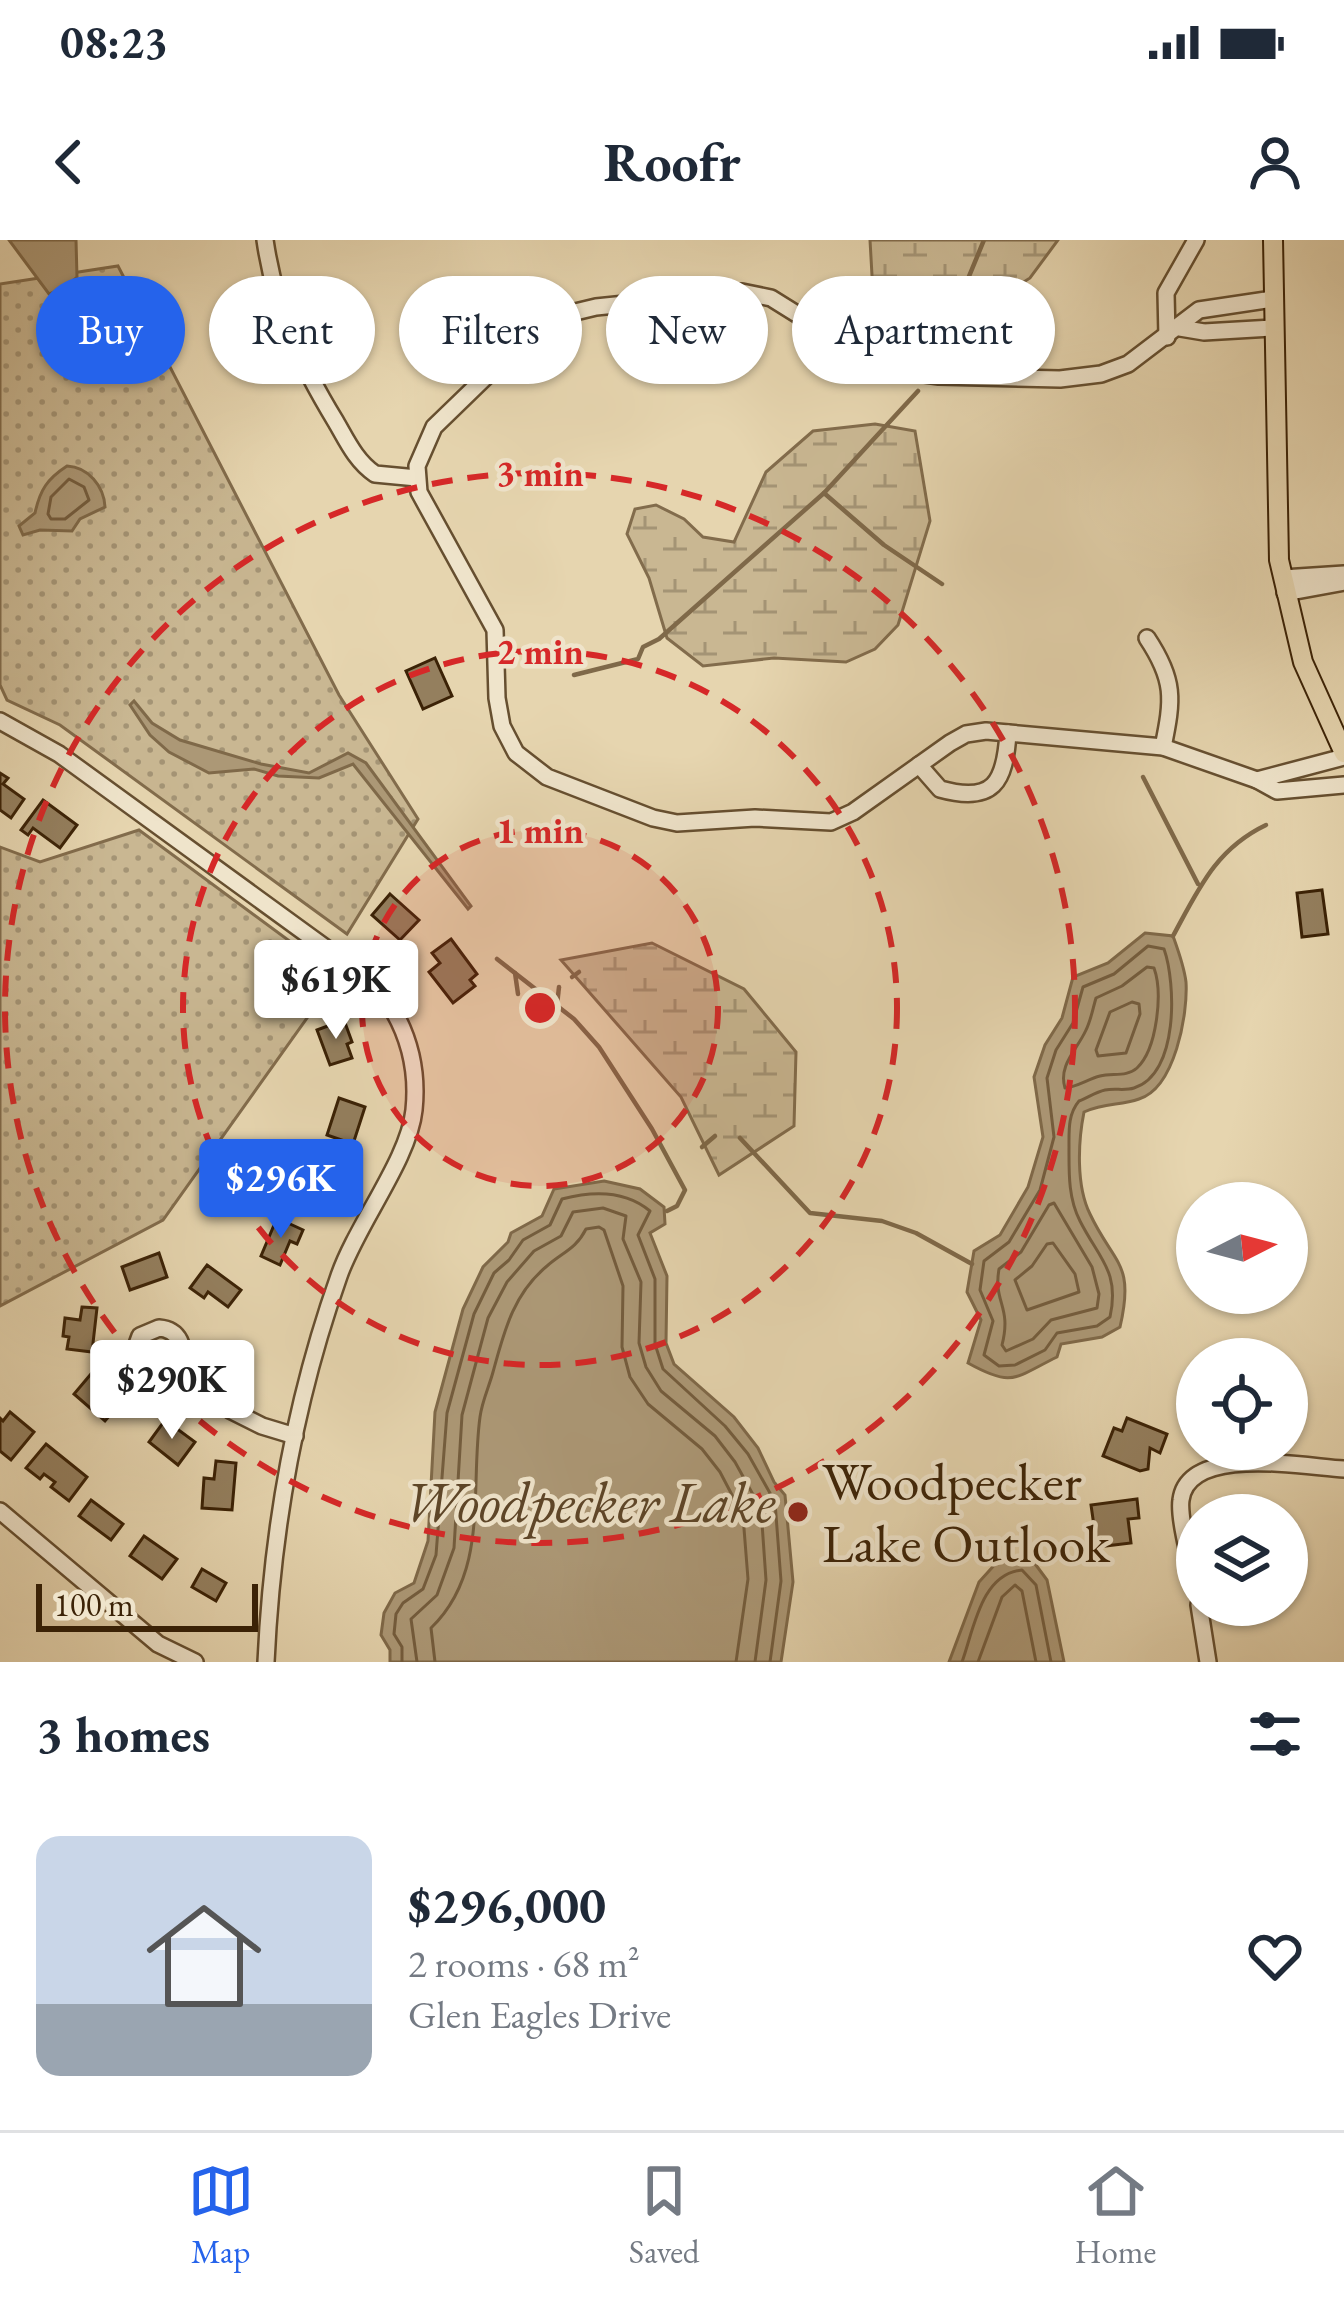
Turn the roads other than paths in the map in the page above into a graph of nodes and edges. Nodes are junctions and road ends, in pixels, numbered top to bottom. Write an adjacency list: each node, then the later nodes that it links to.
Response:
1 (266, 240): 7 (street)
2 (1196, 240): 6 (street)
3 (1273, 240): 4 (main road)
4 (1273, 299): 5 (main road); 6 (street)
5 (1273, 328): 6 (street); 9 (main road)
6 (1173, 332): 7 (street)
7 (417, 478): 15 (street)
8 (1344, 578): 9 (street)
9 (1284, 586): 14 (main road)
10 (1147, 638): 13 (street)
11 (0, 721): 19 (street)
12 (1008, 733): 13 (street); 15 (street); 15 (street)
13 (1163, 747): 16 (street)
14 (1344, 755): 16 (street)
15 (919, 765)
16 (1257, 780): 17 (street)
17 (1344, 784)
18 (186, 1375): 19 (street)
19 (295, 1436): 25 (street)
20 (1344, 1469): 21 (street)
21 (1181, 1494)
22 (0, 1510): 24 (street)
23 (1202, 1626): 26 (street)
24 (195, 1662)
25 (266, 1662)
26 (1208, 1662)

